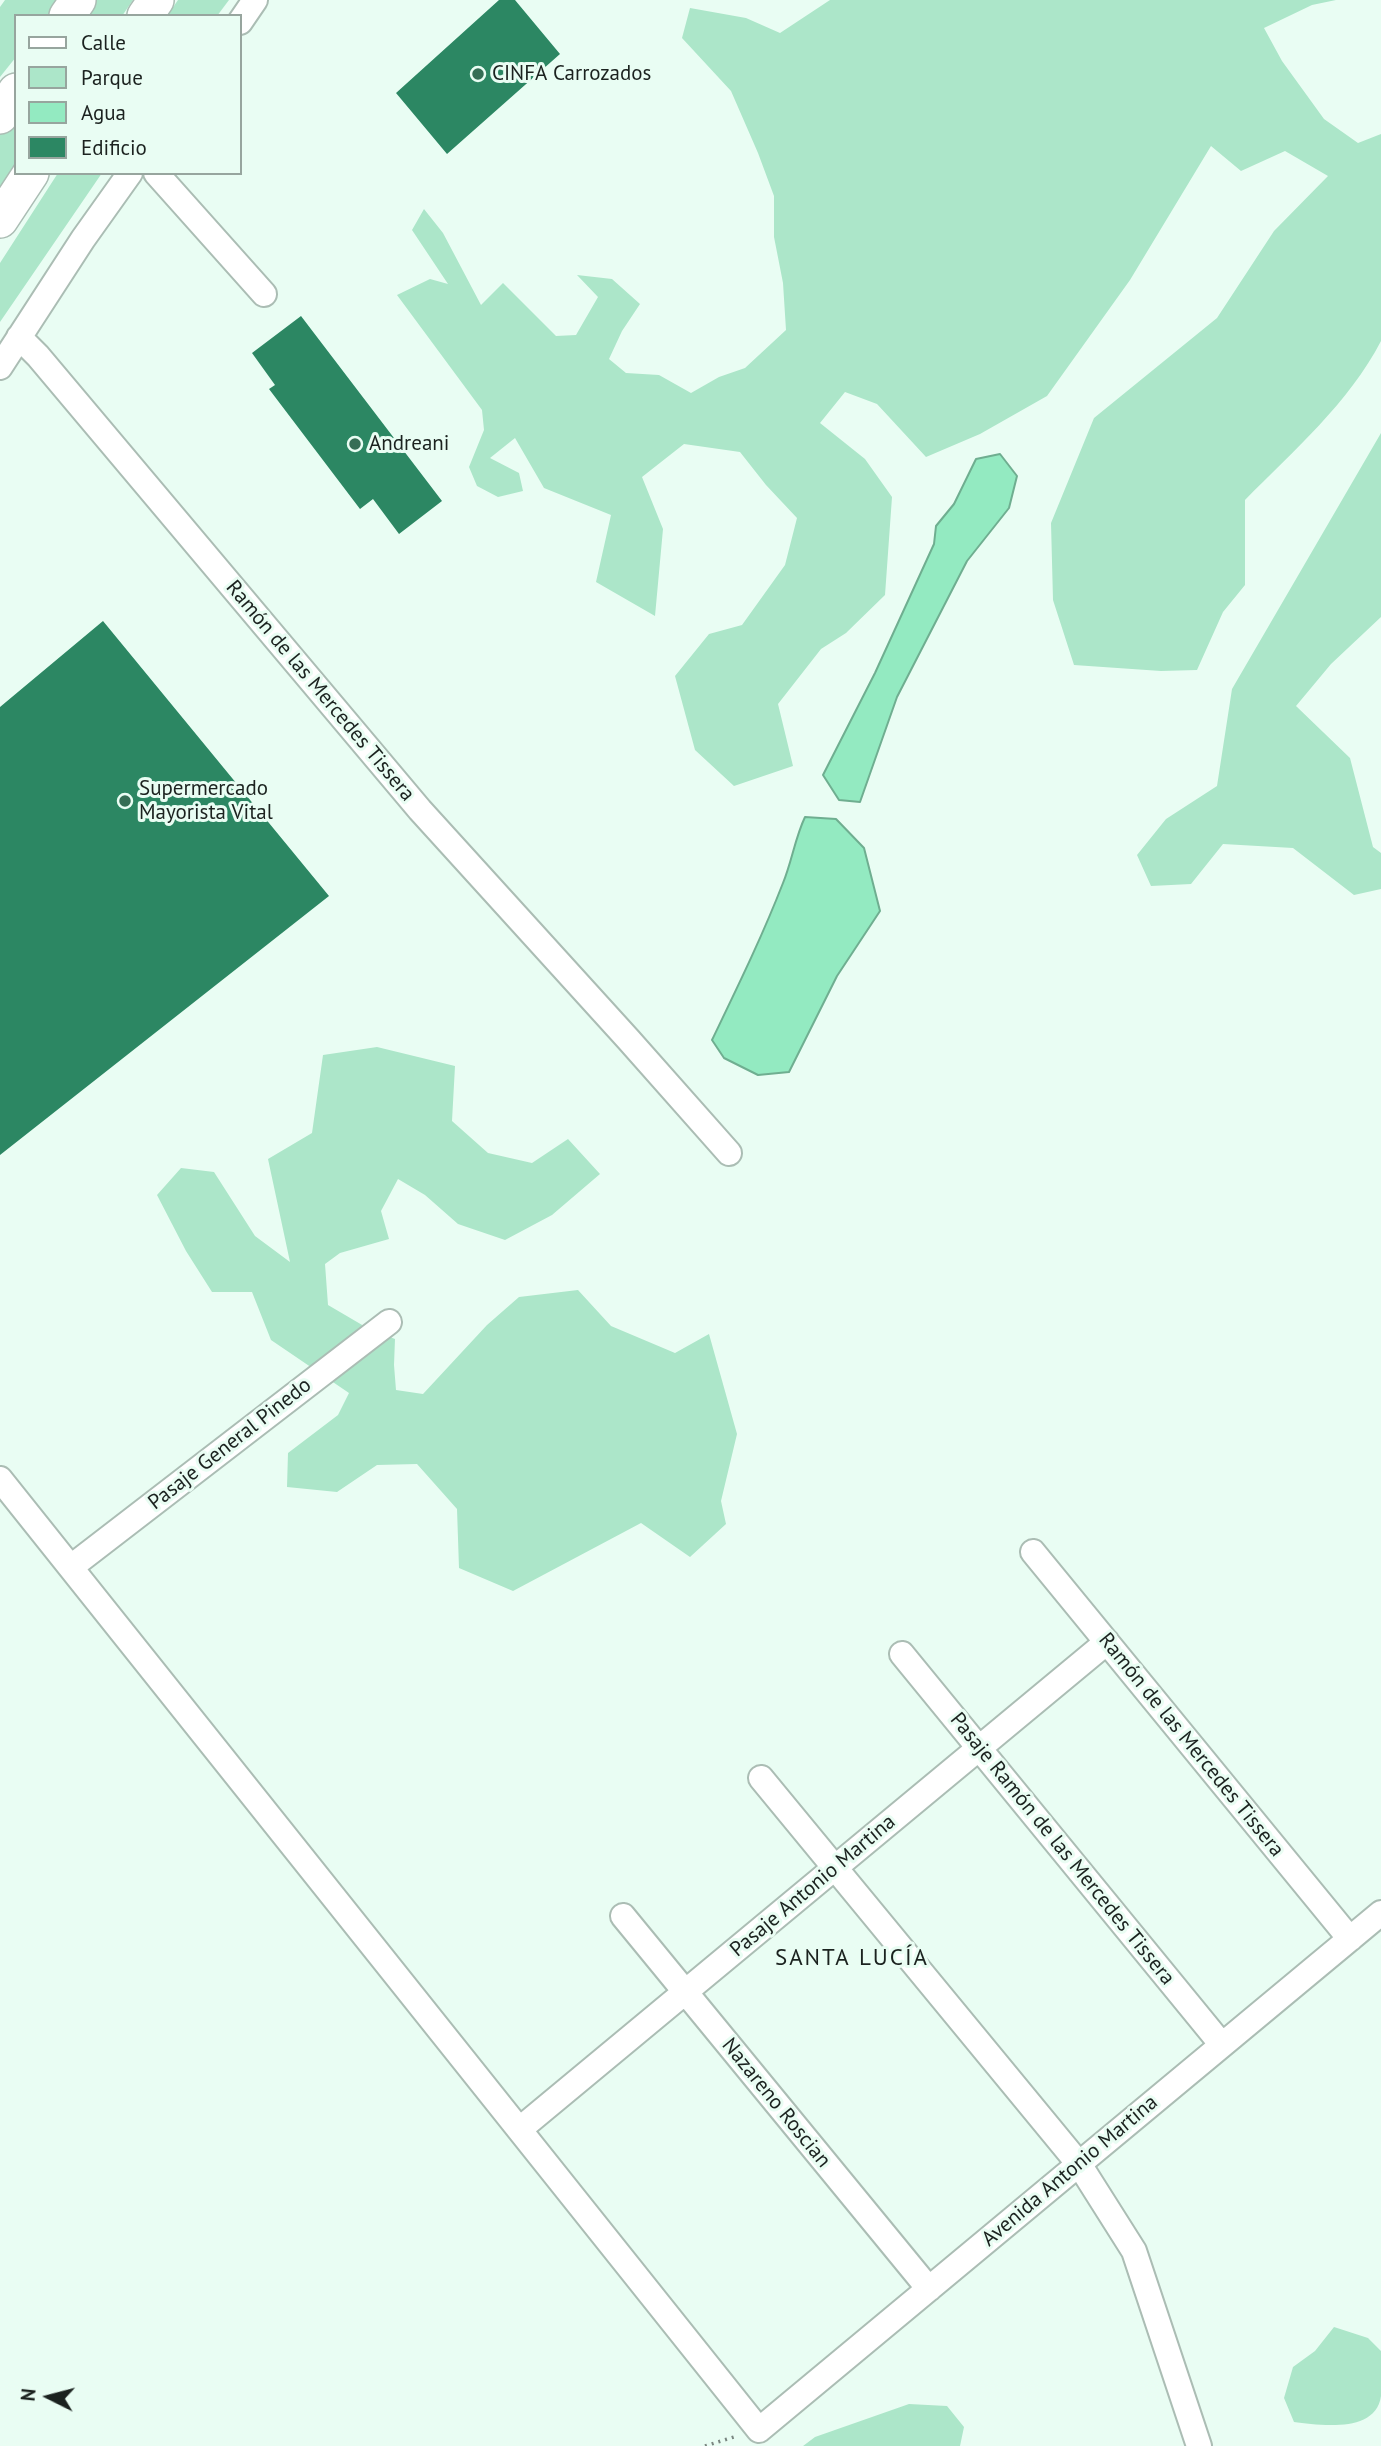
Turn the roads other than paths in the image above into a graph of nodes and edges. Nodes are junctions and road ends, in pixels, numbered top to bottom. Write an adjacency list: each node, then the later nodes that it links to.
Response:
1 (255, 0): 2 (street)
2 (242, 19)
3 (14, 94): 4 (highway)
4 (0, 116)
5 (30, 175): 8 (highway)
6 (129, 175): 10 (street)
7 (158, 175): 9 (street)
8 (0, 220)
9 (264, 294)
10 (19, 337): 11 (street); 12 (street, Ramón de las Mercedes Tissera)
11 (0, 367)
12 (729, 1153)
13 (389, 1321): 16 (street, Pasaje General Pinedo)
14 (0, 1479): 16 (street)
15 (1033, 1552): 17 (street, Ramón de las Mercedes Tissera)
16 (71, 1567): 27 (street)
17 (1107, 1642): 19 (street, Pasaje Antonio Martina); 24 (street, Ramón de las Mercedes Tissera)
18 (902, 1654): 19 (street, Pasaje Ramón de las Mercedes Tissera)
19 (979, 1748): 21 (street, Pasaje Antonio Martina); 26 (street, Pasaje Ramón de las Mercedes Tissera)
20 (761, 1778): 21 (street)
21 (835, 1868): 25 (street, Pasaje Antonio Martina); 28 (street)
22 (1381, 1913): 24 (street, Avenida Antonio Martina)
23 (623, 1916): 25 (street, Nazareno Roscian)
24 (1350, 1939): 26 (street, Avenida Antonio Martina)
25 (685, 1992): 27 (street, Pasaje Antonio Martina); 29 (street, Nazareno Roscian)
26 (1222, 2045): 28 (street, Avenida Antonio Martina)
27 (520, 2130): 29 (street, Avenida Antonio Martina)
28 (1079, 2164): 29 (street, Avenida Antonio Martina); 30 (street)
29 (929, 2289)
30 (1199, 2446)

